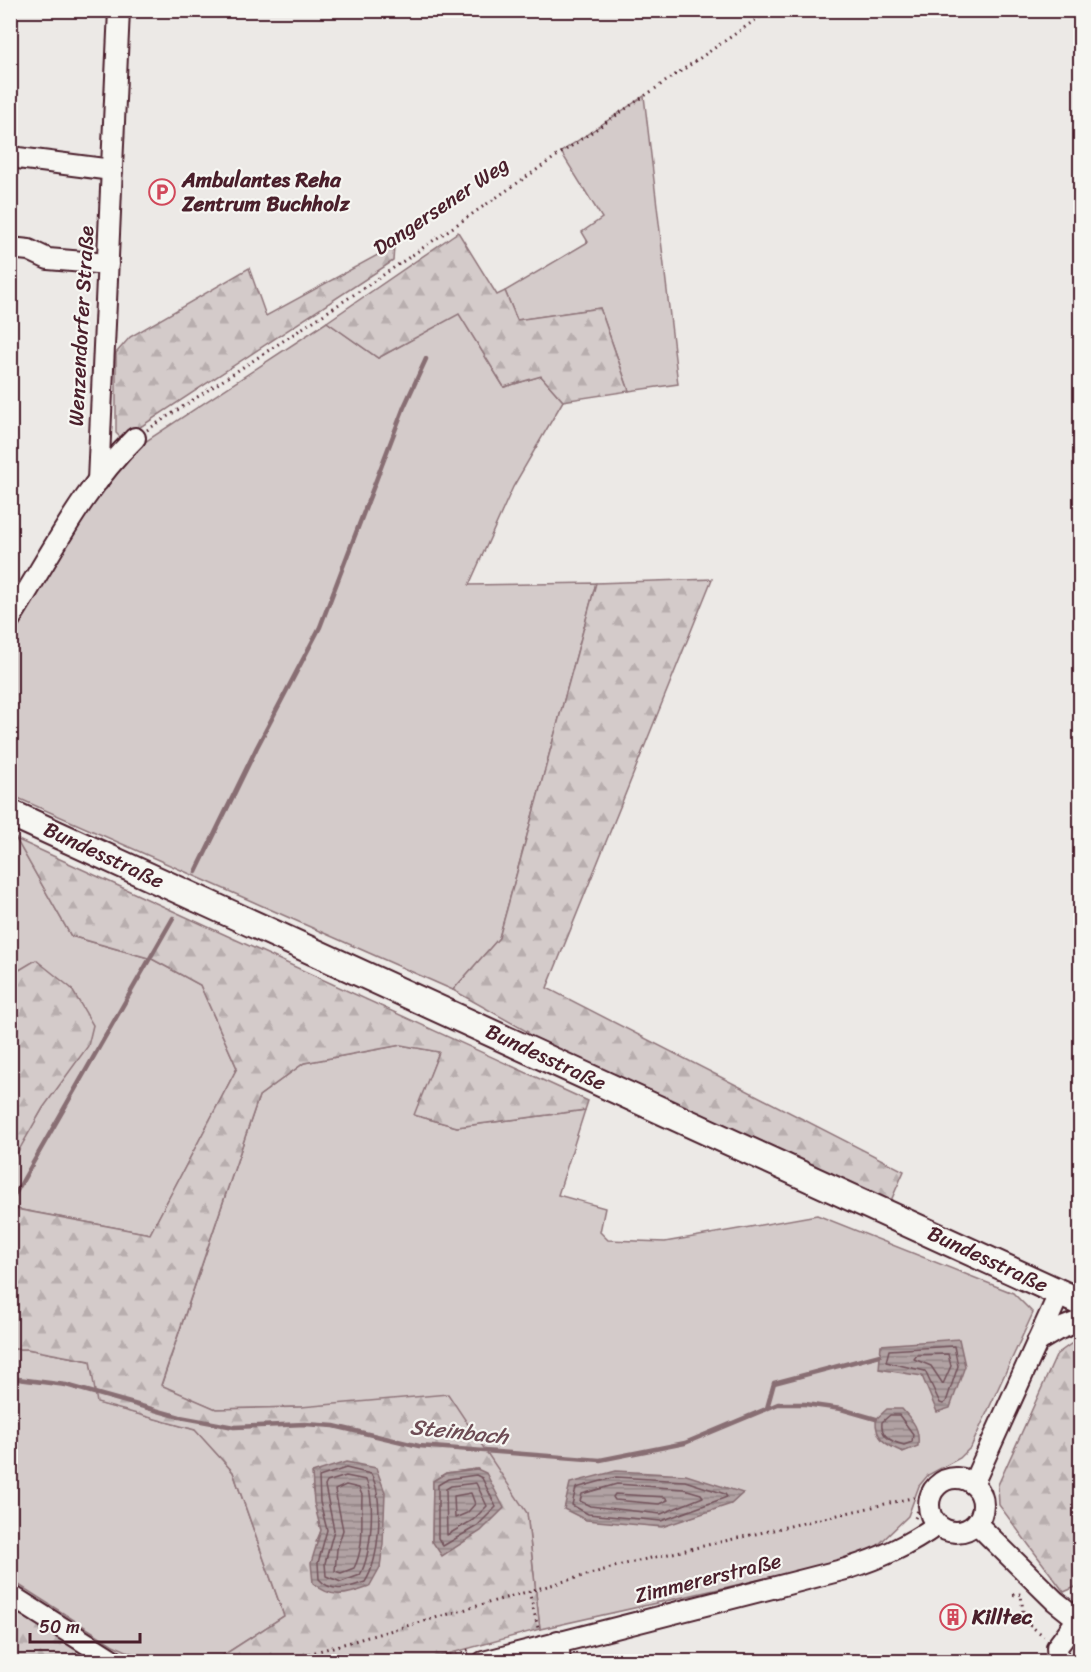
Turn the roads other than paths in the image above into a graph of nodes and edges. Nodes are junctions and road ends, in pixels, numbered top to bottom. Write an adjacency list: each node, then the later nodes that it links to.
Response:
1 (119, 10): 3 (street, Wenzendorfer Straße)
2 (10, 157): 3 (street)
3 (112, 171): 5 (street, Wenzendorfer Straße)
4 (10, 248): 5 (street)
5 (108, 264): 7 (street, Wenzendorfer Straße)
6 (140, 434): 7 (street)
7 (98, 482): 8 (street)
8 (10, 619)
9 (10, 813): 10 (main road, Bundesstraße)
10 (1070, 1297): 12 (street)
11 (1080, 1321): 12 (street)
12 (1037, 1342): 13 (street)
13 (973, 1484): 14 (street); 15 (street)
14 (937, 1524): 15 (street); 18 (street, Zimmererstraße)
15 (976, 1524): 17 (street)
16 (10, 1595): 20 (street)
17 (1079, 1618): 19 (street)
18 (547, 1649): 21 (street, Zimmererstraße); 22 (street)
19 (1057, 1654)
20 (117, 1662)
21 (483, 1662)
22 (560, 1662)

